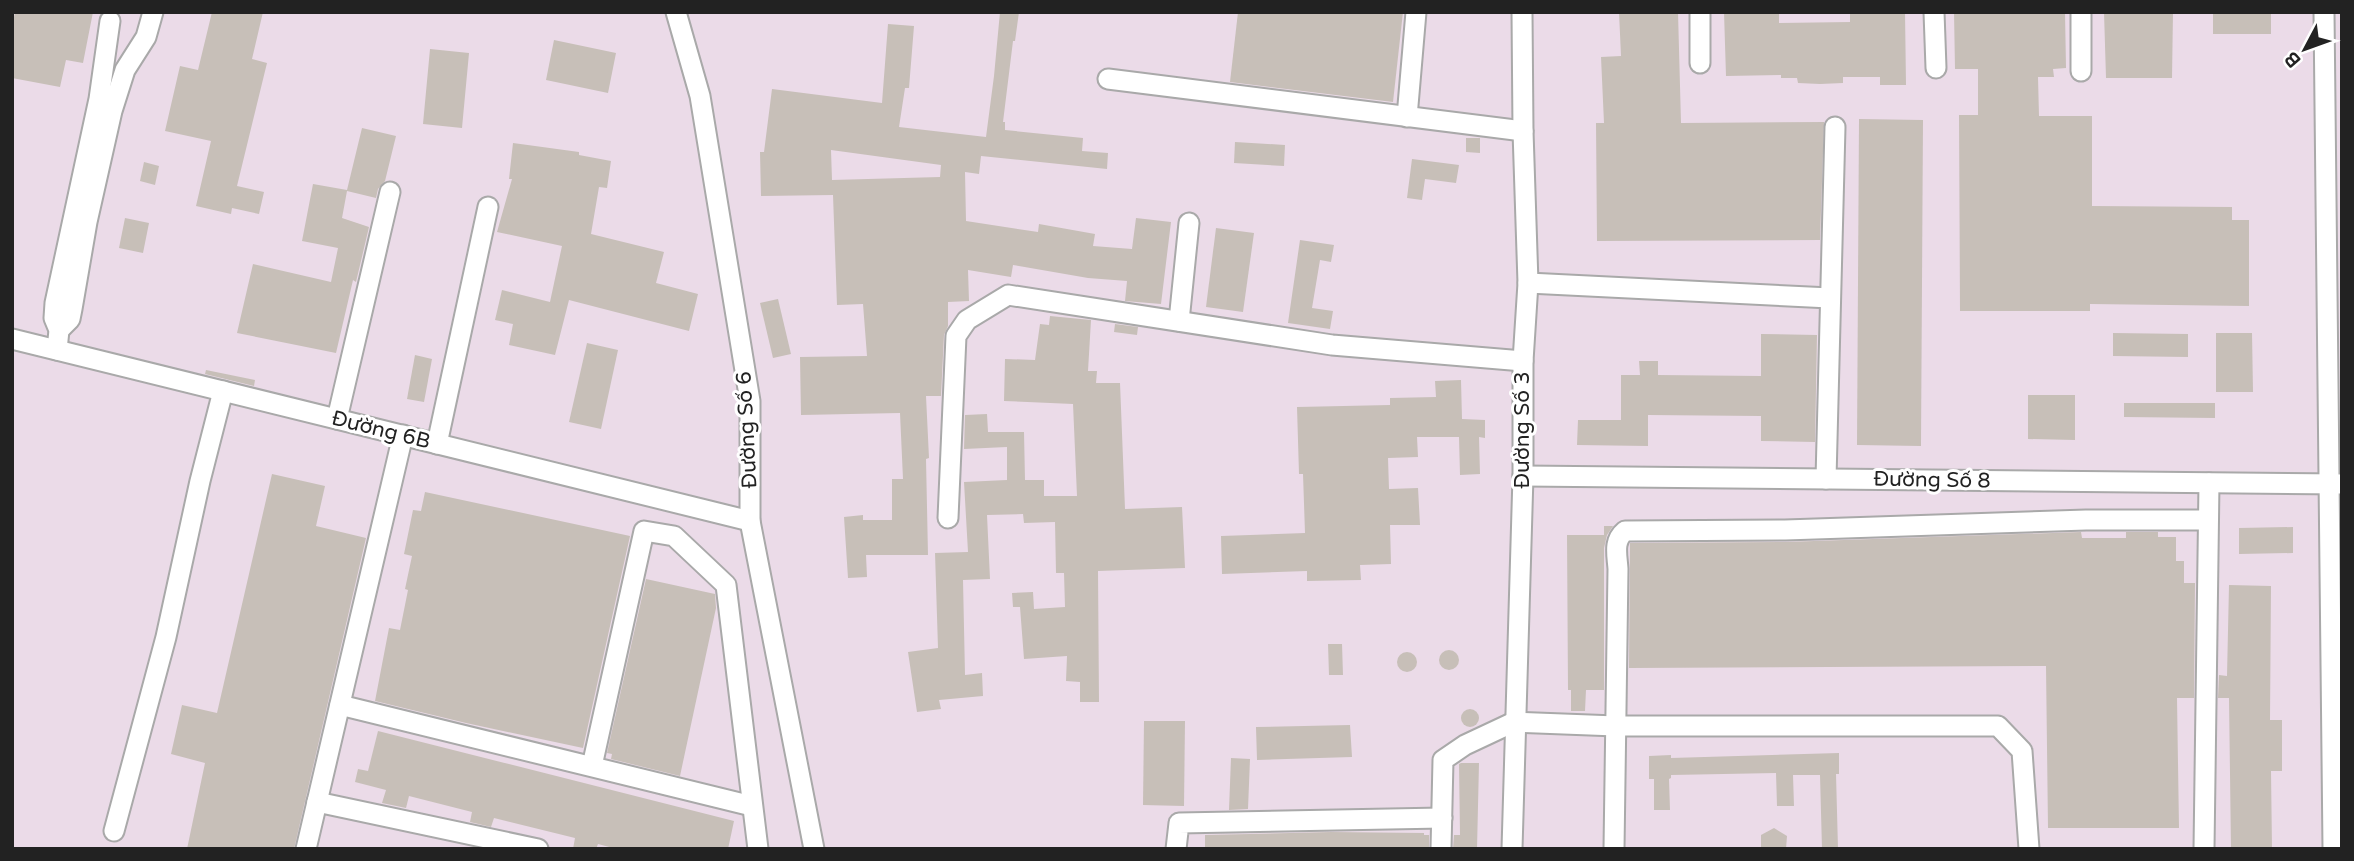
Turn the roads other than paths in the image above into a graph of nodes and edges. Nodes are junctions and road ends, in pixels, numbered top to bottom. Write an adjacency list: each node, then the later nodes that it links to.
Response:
1 (153, 12): 25 (street)
2 (676, 12): 37 (street, Đường Số 6)
3 (1416, 12): 14 (street)
4 (1522, 12): 16 (street, Đường Số 3)
5 (1700, 12): 10 (street)
6 (1934, 12): 11 (street)
7 (2081, 12): 12 (street)
8 (2324, 12): 20 (street)
9 (110, 21): 25 (street)
10 (1700, 63)
11 (1936, 68)
12 (2081, 71)
13 (1108, 79): 14 (street)
14 (1407, 117): 16 (street)
15 (1835, 127): 22 (street)
16 (1523, 131): 21 (street, Đường Số 3)
17 (390, 192): 28 (street)
18 (488, 207): 30 (street)
19 (1189, 223): 23 (street)
20 (2334, 281): 34 (street)
21 (1528, 283): 22 (street); 26 (street, Đường Số 3)
22 (1830, 298): 32 (street)
23 (1180, 321): 26 (street); 35 (street)
24 (12, 339): 25 (street, Đường 6B)
25 (58, 340): 27 (street, Đường 6B)
26 (1523, 360): 31 (street, Đường Số 3)
27 (222, 391): 28 (street, Đường 6B); 45 (street)
28 (337, 419): 29 (street, Đường 6B)
29 (403, 435): 30 (street, Đường 6B); 38 (street)
30 (437, 444): 37 (street, Đường 6B)
31 (1523, 476): 32 (street, Đường Số 8); 39 (street, Đường Số 3)
32 (1826, 479): 33 (street, Đường Số 8)
33 (2209, 483): 34 (street, Đường Số 8); 36 (street)
34 (2335, 484): 57 (street)
35 (948, 518)
36 (2208, 520): 40 (street); 56 (street)
37 (750, 521): 50 (street, Đường Số 6)
38 (340, 705): 41 (street); 42 (street)
39 (1514, 722): 40 (street); 44 (street); 53 (street, Đường Số 3)
40 (1616, 726): 54 (street); 55 (street)
41 (592, 766): 43 (street); 43 (street)
42 (317, 802): 46 (street); 47 (street)
43 (752, 806): 49 (street)
44 (1442, 818): 51 (street); 52 (street)
45 (114, 831)
46 (469, 842): 48 (street)
47 (306, 849)
48 (538, 849)
49 (758, 849)
50 (814, 849)
51 (1176, 849)
52 (1441, 849)
53 (1512, 849)
54 (1614, 849)
55 (2029, 849)
56 (2204, 849)
57 (2333, 849)

